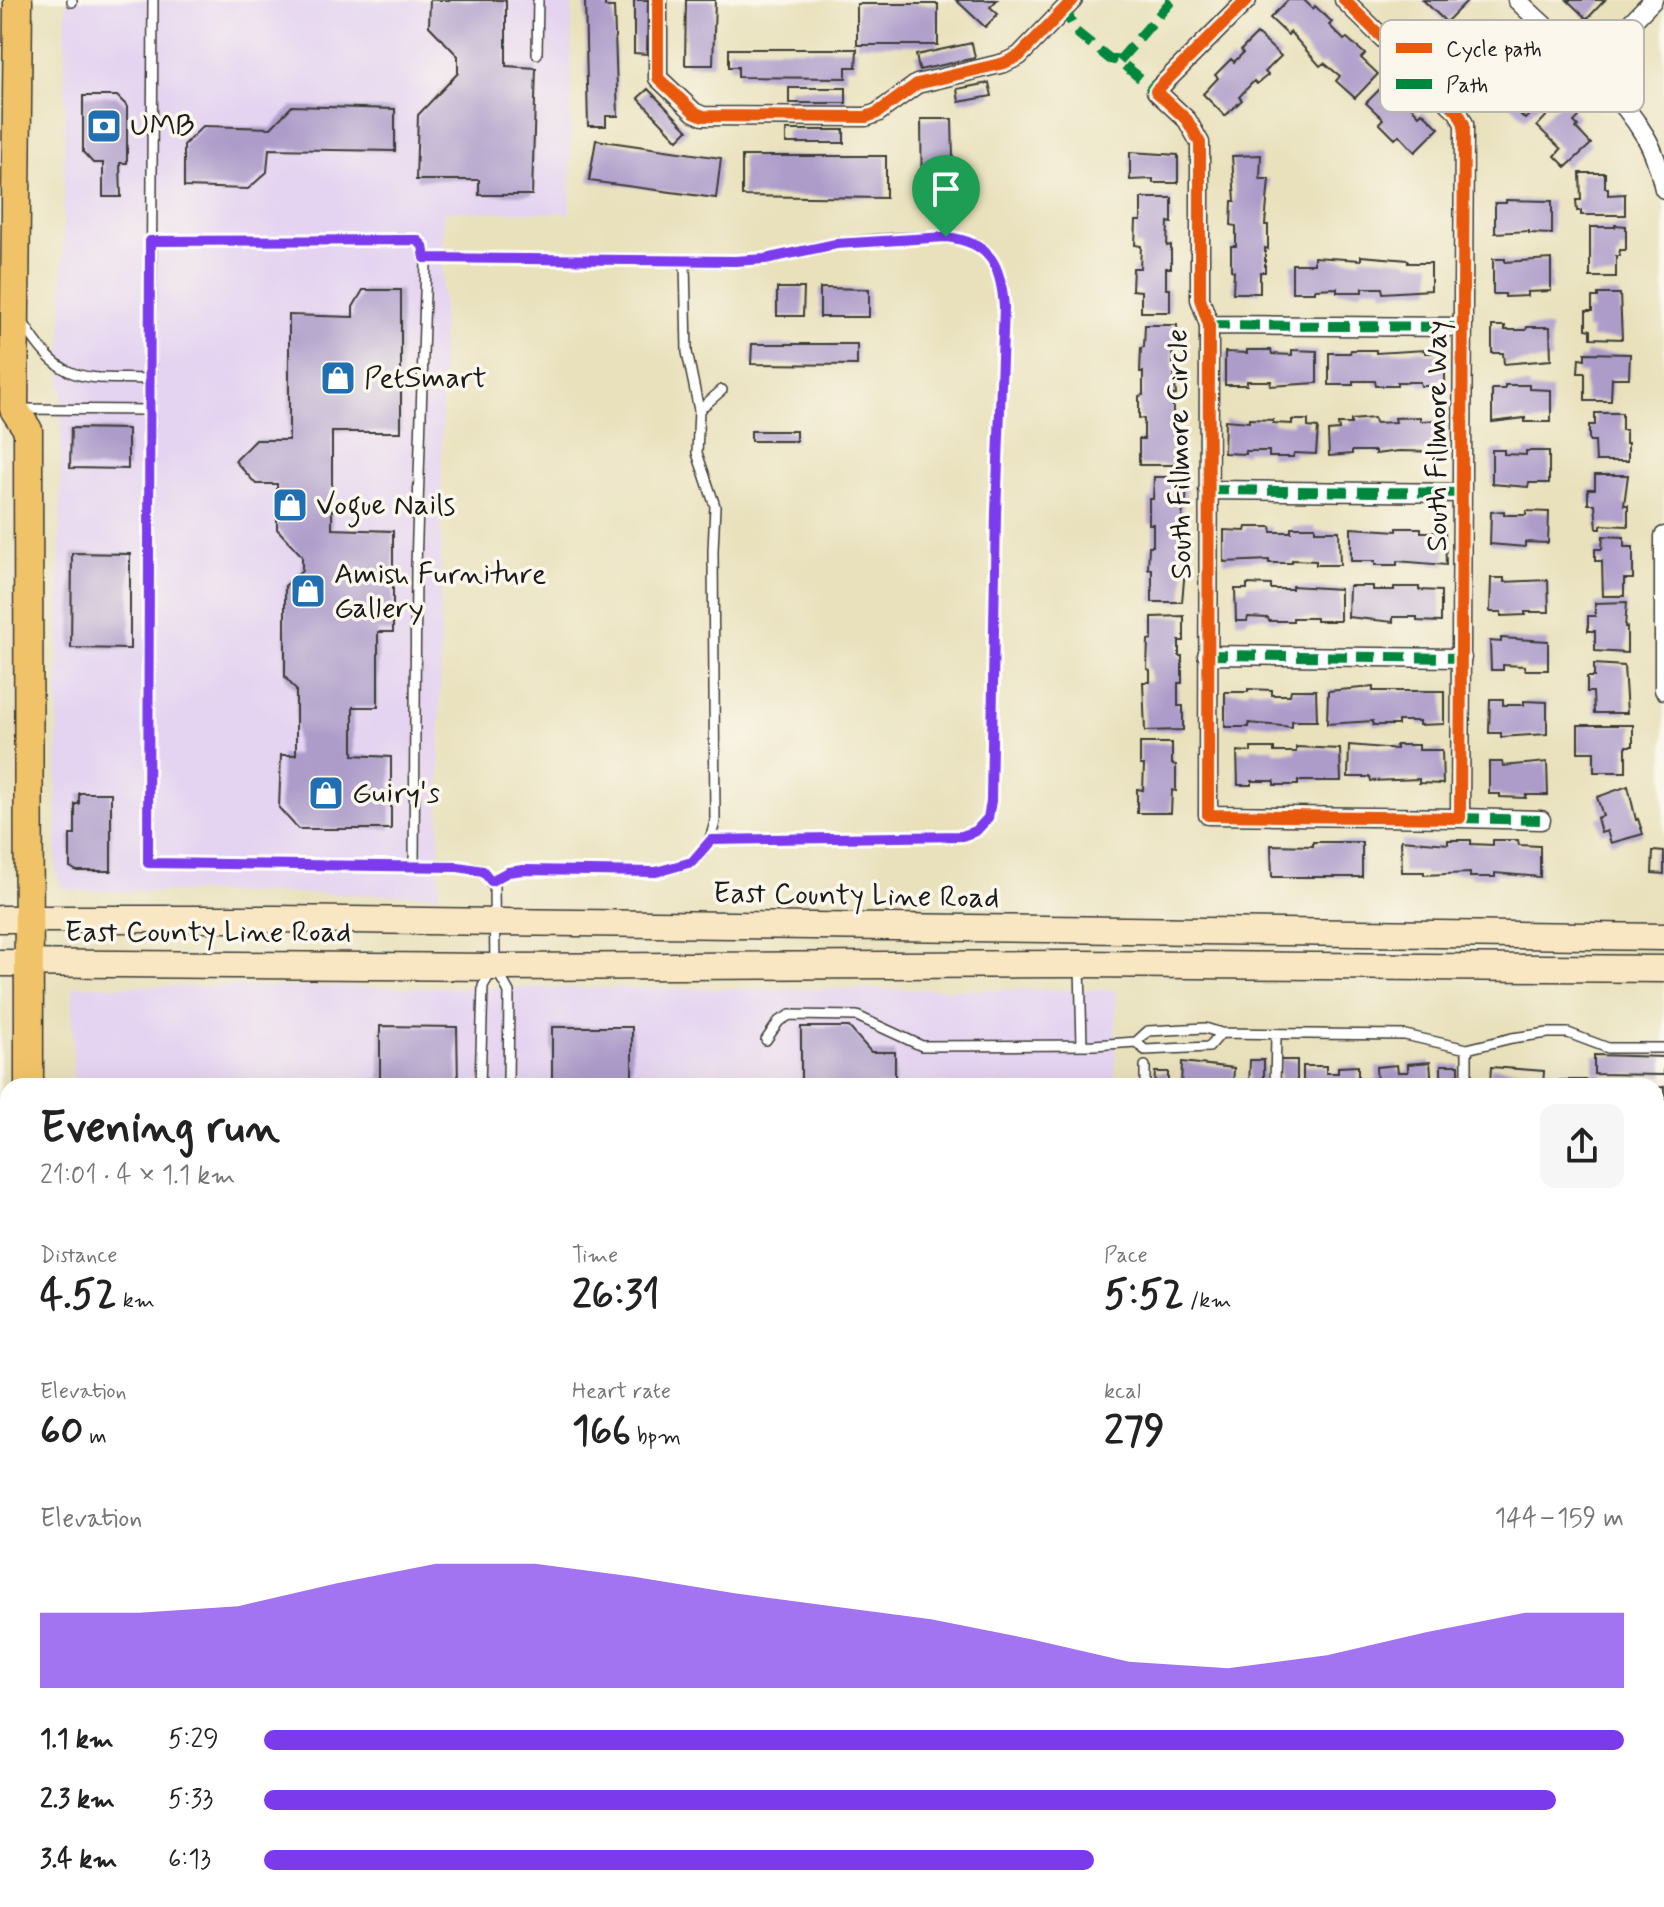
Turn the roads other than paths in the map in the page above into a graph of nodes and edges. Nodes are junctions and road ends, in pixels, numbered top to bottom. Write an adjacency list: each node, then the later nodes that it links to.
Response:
1 (18, 0): 20 (main road)
2 (153, 0): 17 (lane)
3 (538, 0): 13 (lane)
4 (658, 0): 9 (street)
5 (1247, 0): 21 (street, South Fillmore Circle)
6 (1344, 0): 12 (street, South Fillmore Way)
7 (1517, 0): 10 (street)
8 (1653, 0): 11 (street)
9 (1065, 3)
10 (1538, 20)
11 (1634, 20)
12 (1380, 36)
13 (537, 54)
14 (1457, 112): 23 (street, South Fillmore Way)
15 (1629, 112): 16 (street)
16 (1664, 189)
17 (150, 241): 18 (lane); 24 (lane)
18 (425, 258): 19 (lane); 39 (lane)
19 (685, 262): 28 (lane); 38 (lane)
20 (16, 311): 24 (lane); 26 (main road)
21 (1209, 325): 22 (street, South Fillmore Circle); 29 (street, South Fillmore Circle)
22 (1389, 326): 23 (street, South Fillmore Way)
23 (1463, 327): 31 (street, South Fillmore Way)
24 (149, 379): 27 (lane)
25 (722, 390): 28 (lane)
26 (7, 404): 27 (lane); 41 (main road)
27 (149, 410): 39 (lane)
28 (699, 410): 38 (lane)
29 (1208, 490): 30 (street, South Fillmore Circle); 33 (street, South Fillmore Circle)
30 (1344, 492): 31 (street, South Fillmore Way)
31 (1462, 493): 34 (street, South Fillmore Way)
32 (1664, 536): 35 (street)
33 (1207, 655): 34 (street); 36 (street, South Fillmore Circle)
34 (1462, 658): 36 (street, South Fillmore Way)
35 (1664, 690)
36 (1460, 818): 37 (street)
37 (1541, 820)
38 (711, 840): 40 (lane)
39 (414, 866): 40 (lane)
40 (491, 881): 43 (lane)
41 (30, 918): 42 (main road, East County Line Road); 43 (main road, East County Line Road); 46 (main road)
42 (0, 919)
43 (495, 922): 44 (main road, East County Line Road); 48 (lane)
44 (1664, 937)
45 (0, 963): 46 (main road, East County Line Road)
46 (30, 963): 48 (main road, East County Line Road); 58 (main road)
47 (1080, 964): 48 (main road, East County Line Road); 49 (main road, East County Line Road); 54 (lane)
48 (495, 967): 59 (lane); 60 (lane)
49 (1664, 969)
50 (1221, 1033): 51 (lane); 53 (lane); 53 (lane)
51 (1276, 1035): 56 (lane); 62 (lane)
52 (766, 1040): 54 (lane)
53 (1136, 1042): 54 (lane)
54 (1082, 1045)
55 (1664, 1048): 56 (lane)
56 (1467, 1049): 63 (lane)
57 (1145, 1066): 61 (lane)
58 (29, 1078)
59 (480, 1078)
60 (508, 1078)
61 (1145, 1078)
62 (1275, 1078)
63 (1467, 1078)

